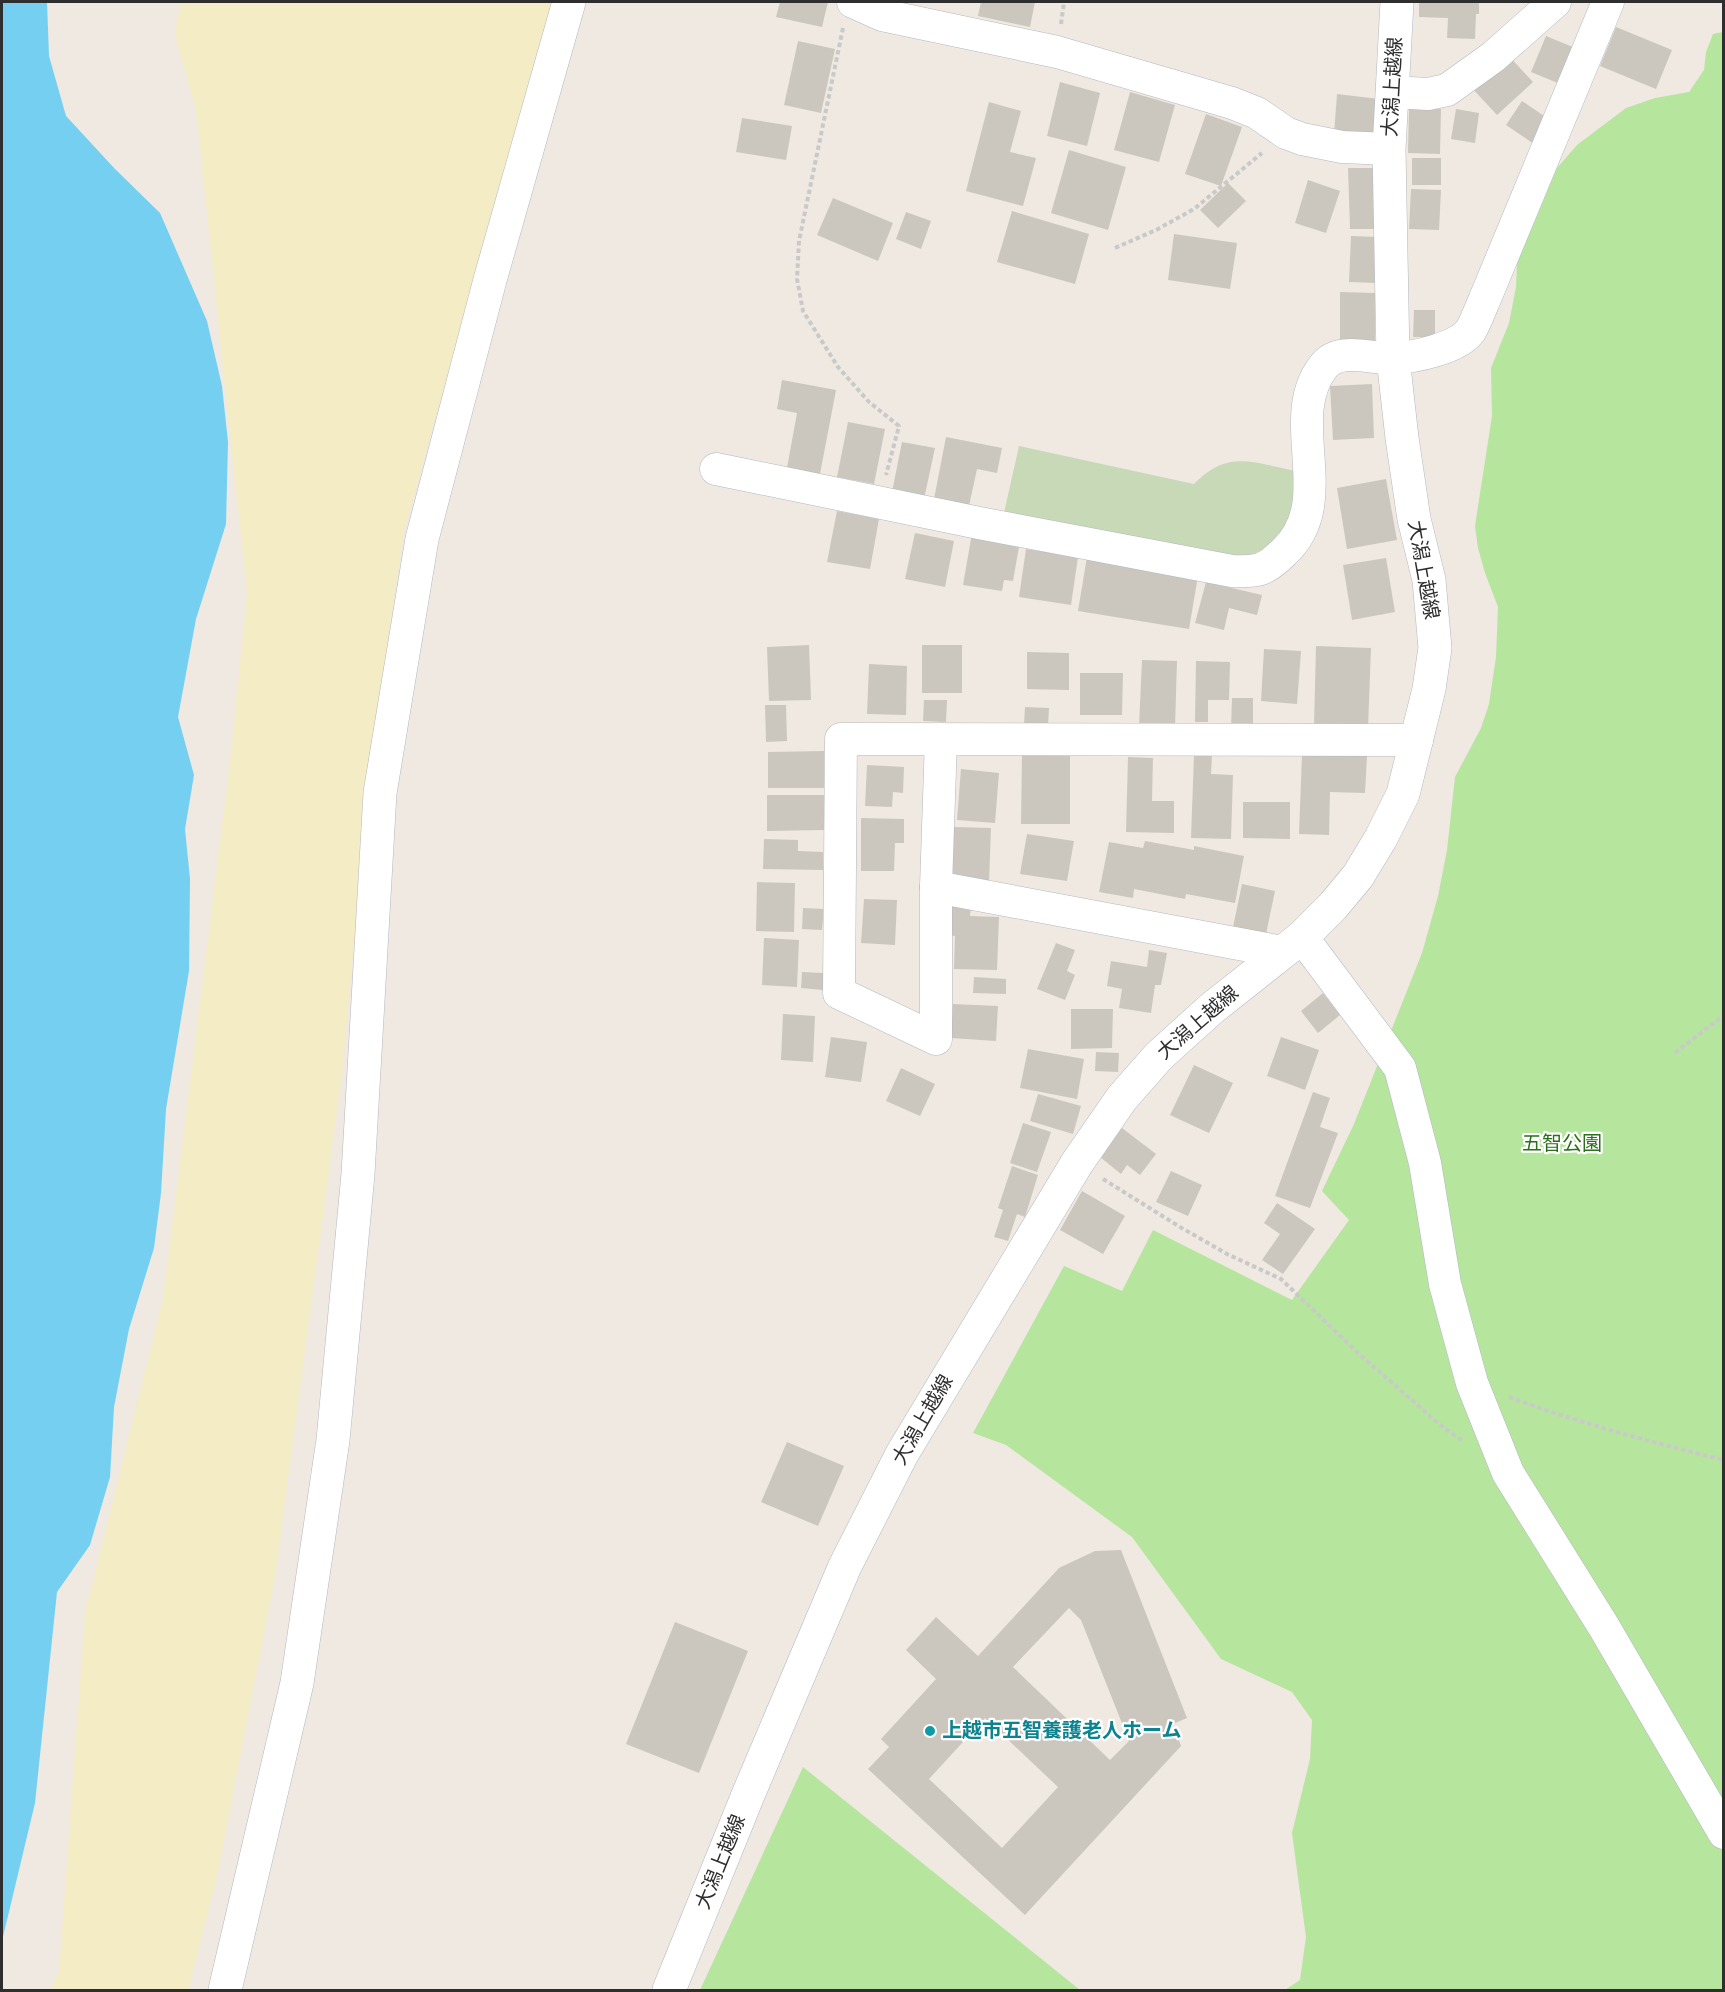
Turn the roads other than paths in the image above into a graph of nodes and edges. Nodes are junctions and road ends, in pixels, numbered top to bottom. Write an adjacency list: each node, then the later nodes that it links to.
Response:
1 (569, 2): 15 (main road)
2 (1397, 2): 6 (main road, 大潟上越線)
3 (1555, 2): 6 (street)
4 (1608, 2): 8 (street)
5 (849, 13): 7 (street)
6 (1392, 92): 7 (main road, 大潟上越線)
7 (1389, 150): 8 (main road, 大潟上越線)
8 (1393, 358): 9 (street); 11 (main road, 大潟上越線)
9 (716, 470)
10 (941, 739): 11 (street); 12 (street); 12 (street)
11 (1417, 740): 13 (main road, 大潟上越線)
12 (936, 887): 13 (street)
13 (1292, 944): 14 (street); 16 (main road, 大潟上越線)
14 (1724, 1833)
15 (225, 1990)
16 (669, 1990)

